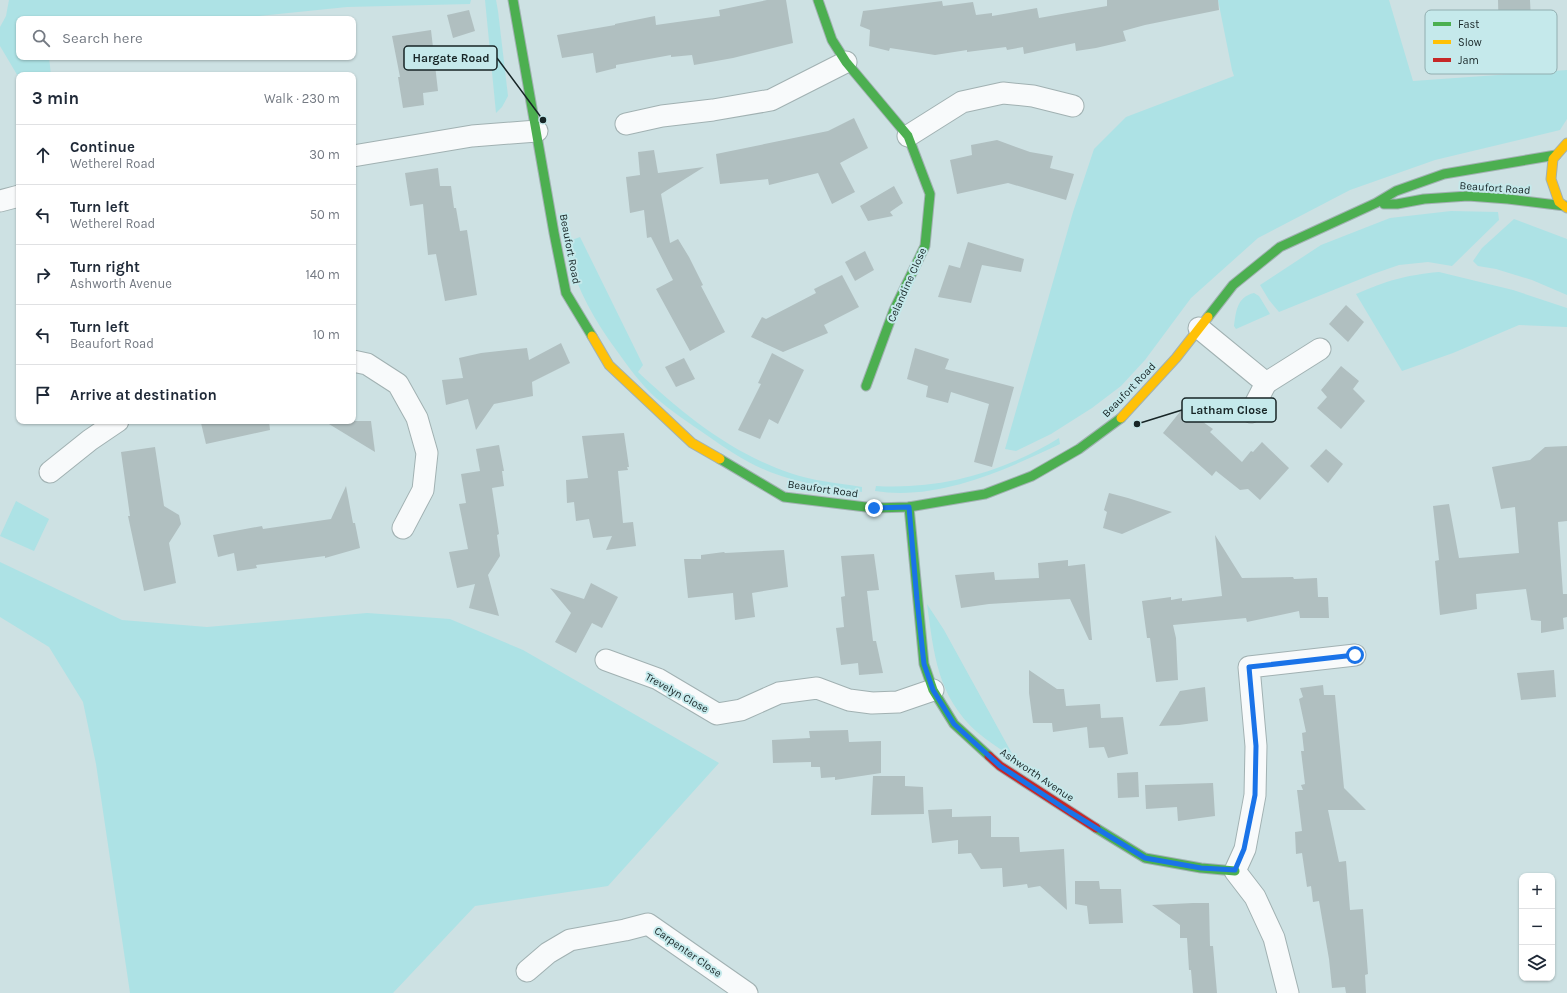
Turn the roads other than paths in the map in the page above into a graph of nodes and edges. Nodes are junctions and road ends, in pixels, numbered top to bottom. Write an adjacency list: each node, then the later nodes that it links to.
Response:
1 (513, 0): 6 (main road, Beaufort Road)
2 (818, 0): 3 (main road, Celandine Close)
3 (846, 62): 5 (street); 7 (main road, Celandine Close)
4 (1073, 106): 7 (street)
5 (626, 124)
6 (537, 131): 9 (street); 23 (main road, Beaufort Road)
7 (908, 136): 19 (main road, Celandine Close)
8 (1567, 143): 10 (main road)
9 (356, 155)
10 (1556, 155): 13 (main road, Beaufort Road); 14 (main road)
11 (16, 197): 12 (street)
12 (0, 201)
13 (1376, 203): 14 (main road, Beaufort Road); 15 (main road, Beaufort Road)
14 (1566, 207)
15 (1199, 328): 18 (street); 23 (main road, Beaufort Road)
16 (1320, 349): 18 (street)
17 (356, 362): 24 (street)
18 (1266, 383): 20 (street)
19 (866, 386)
20 (1251, 412)
21 (114, 424): 22 (street)
22 (50, 472)
23 (909, 507): 27 (main road, Ashworth Avenue)
24 (404, 528)
25 (1355, 655): 28 (street)
26 (606, 660): 27 (street, Trevelyn Close)
27 (933, 690): 28 (main road, Ashworth Avenue)
28 (1235, 870): 31 (street)
29 (527, 971): 30 (street, Carpenter Close)
30 (745, 992)
31 (1288, 993)

